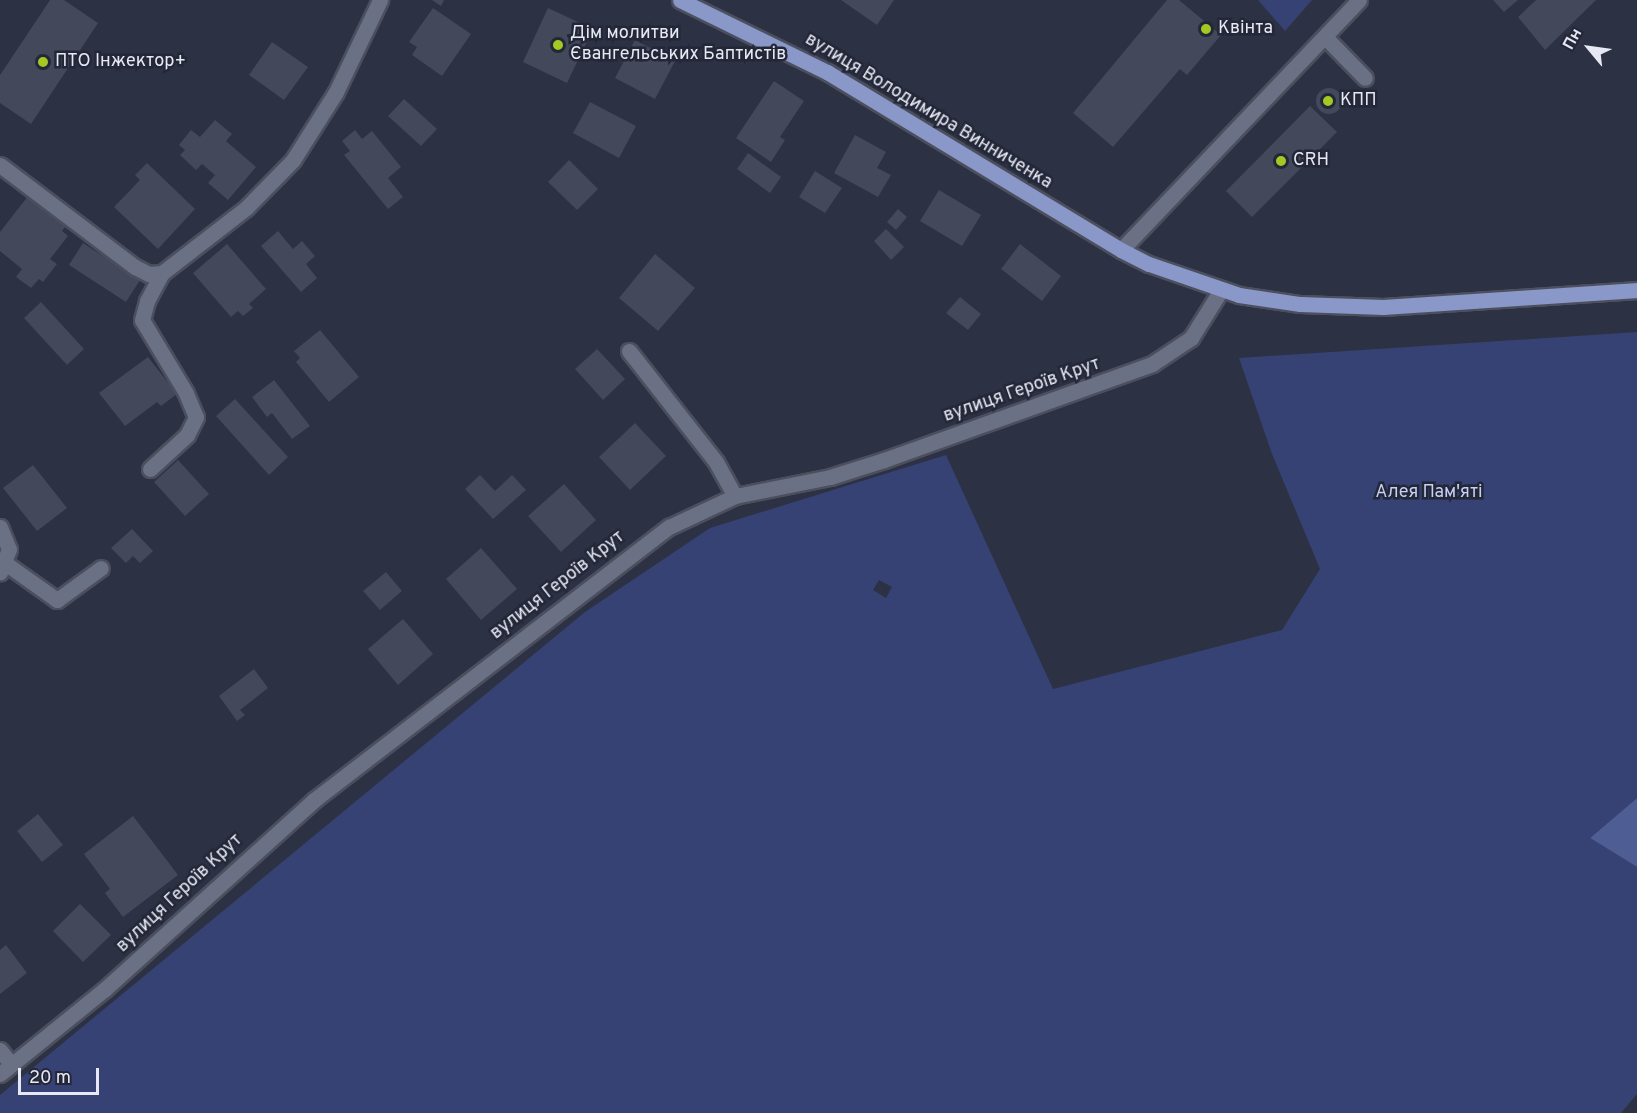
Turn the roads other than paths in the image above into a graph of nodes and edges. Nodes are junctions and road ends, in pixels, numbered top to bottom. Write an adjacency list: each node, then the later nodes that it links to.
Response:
1 (380, 0): 8 (street)
2 (680, 0): 7 (main road, вулиця Володимира Винниченка)
3 (1359, 0): 4 (street)
4 (1325, 37): 5 (street); 7 (street)
5 (1365, 78)
6 (0, 165): 8 (street)
7 (1121, 249): 9 (main road, вулиця Володимира Винниченка)
8 (162, 273): 12 (street)
9 (1221, 290): 10 (main road, вулиця Володимира Винниченка); 13 (street, вулиця Героїв Крут)
10 (1637, 290)
11 (629, 351): 13 (street)
12 (150, 469)
13 (735, 496): 18 (street, вулиця Героїв Крут)
14 (0, 528): 15 (street)
15 (3, 568): 16 (street)
16 (101, 568)
17 (0, 1050): 18 (street)
18 (6, 1069)

